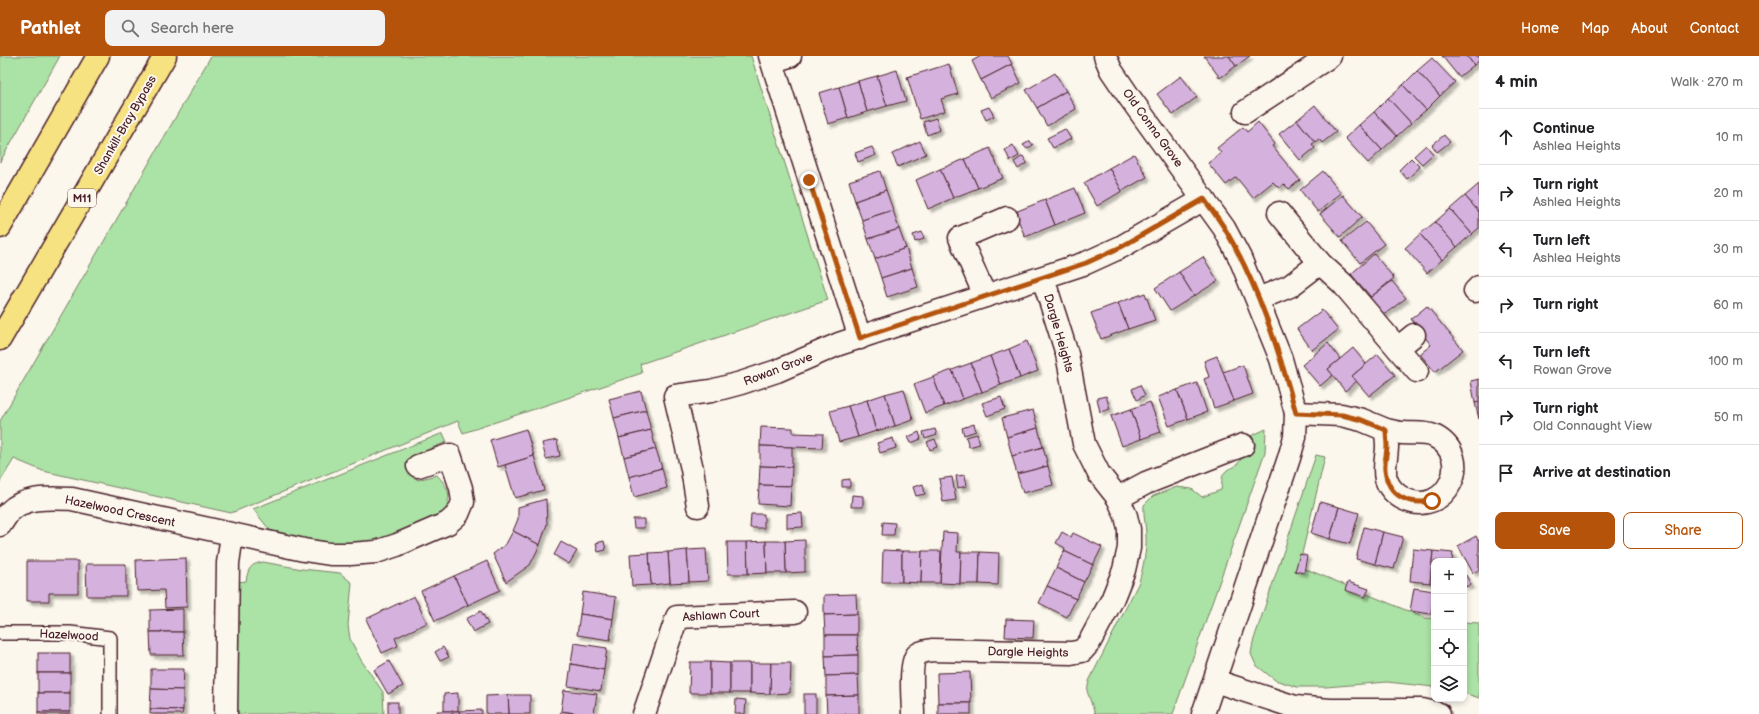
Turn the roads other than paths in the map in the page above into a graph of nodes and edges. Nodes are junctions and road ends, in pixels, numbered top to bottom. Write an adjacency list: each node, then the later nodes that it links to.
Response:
1 (98, 56): 10 (highway)
2 (165, 56): 16 (highway, Shankill-Bray Bypass / M11)
3 (1105, 56): 7 (street, Old Conna Grove)
4 (1330, 56): 6 (street)
5 (777, 58): 15 (street)
6 (1245, 112)
7 (1204, 199): 12 (street, Rowan Grove); 14 (street, Old Conna Grove)
8 (1279, 213): 11 (street)
9 (1007, 218): 13 (street)
10 (0, 227)
11 (1320, 263): 14 (street); 17 (street)
12 (1043, 278): 13 (street, Rowan Grove); 22 (street, Dargle Heights)
13 (985, 296): 15 (street, Rowan Grove)
14 (1258, 299): 18 (street, Old Conna Grove)
15 (860, 338): 23 (street, Rowan Grove)
16 (0, 339)
17 (1417, 371)
18 (1296, 413): 19 (street); 28 (street, Old Conna Grove)
19 (1386, 430)
20 (1243, 445): 22 (street)
21 (418, 466): 25 (street, Hazelwood Crescent)
22 (1118, 498): 32 (street, Dargle Heights)
23 (698, 506)
24 (5, 518): 25 (street, Hazelwood Crescent)
25 (232, 535): 30 (street)
26 (795, 612): 31 (street, Ashlawn Court)
27 (0, 634): 29 (lane, Hazelwood)
28 (1215, 681): 33 (street, Old Conna Grove); 34 (street)
29 (110, 714)
30 (226, 714)
31 (644, 714)
32 (913, 714)
33 (1203, 714)
34 (1439, 714)

